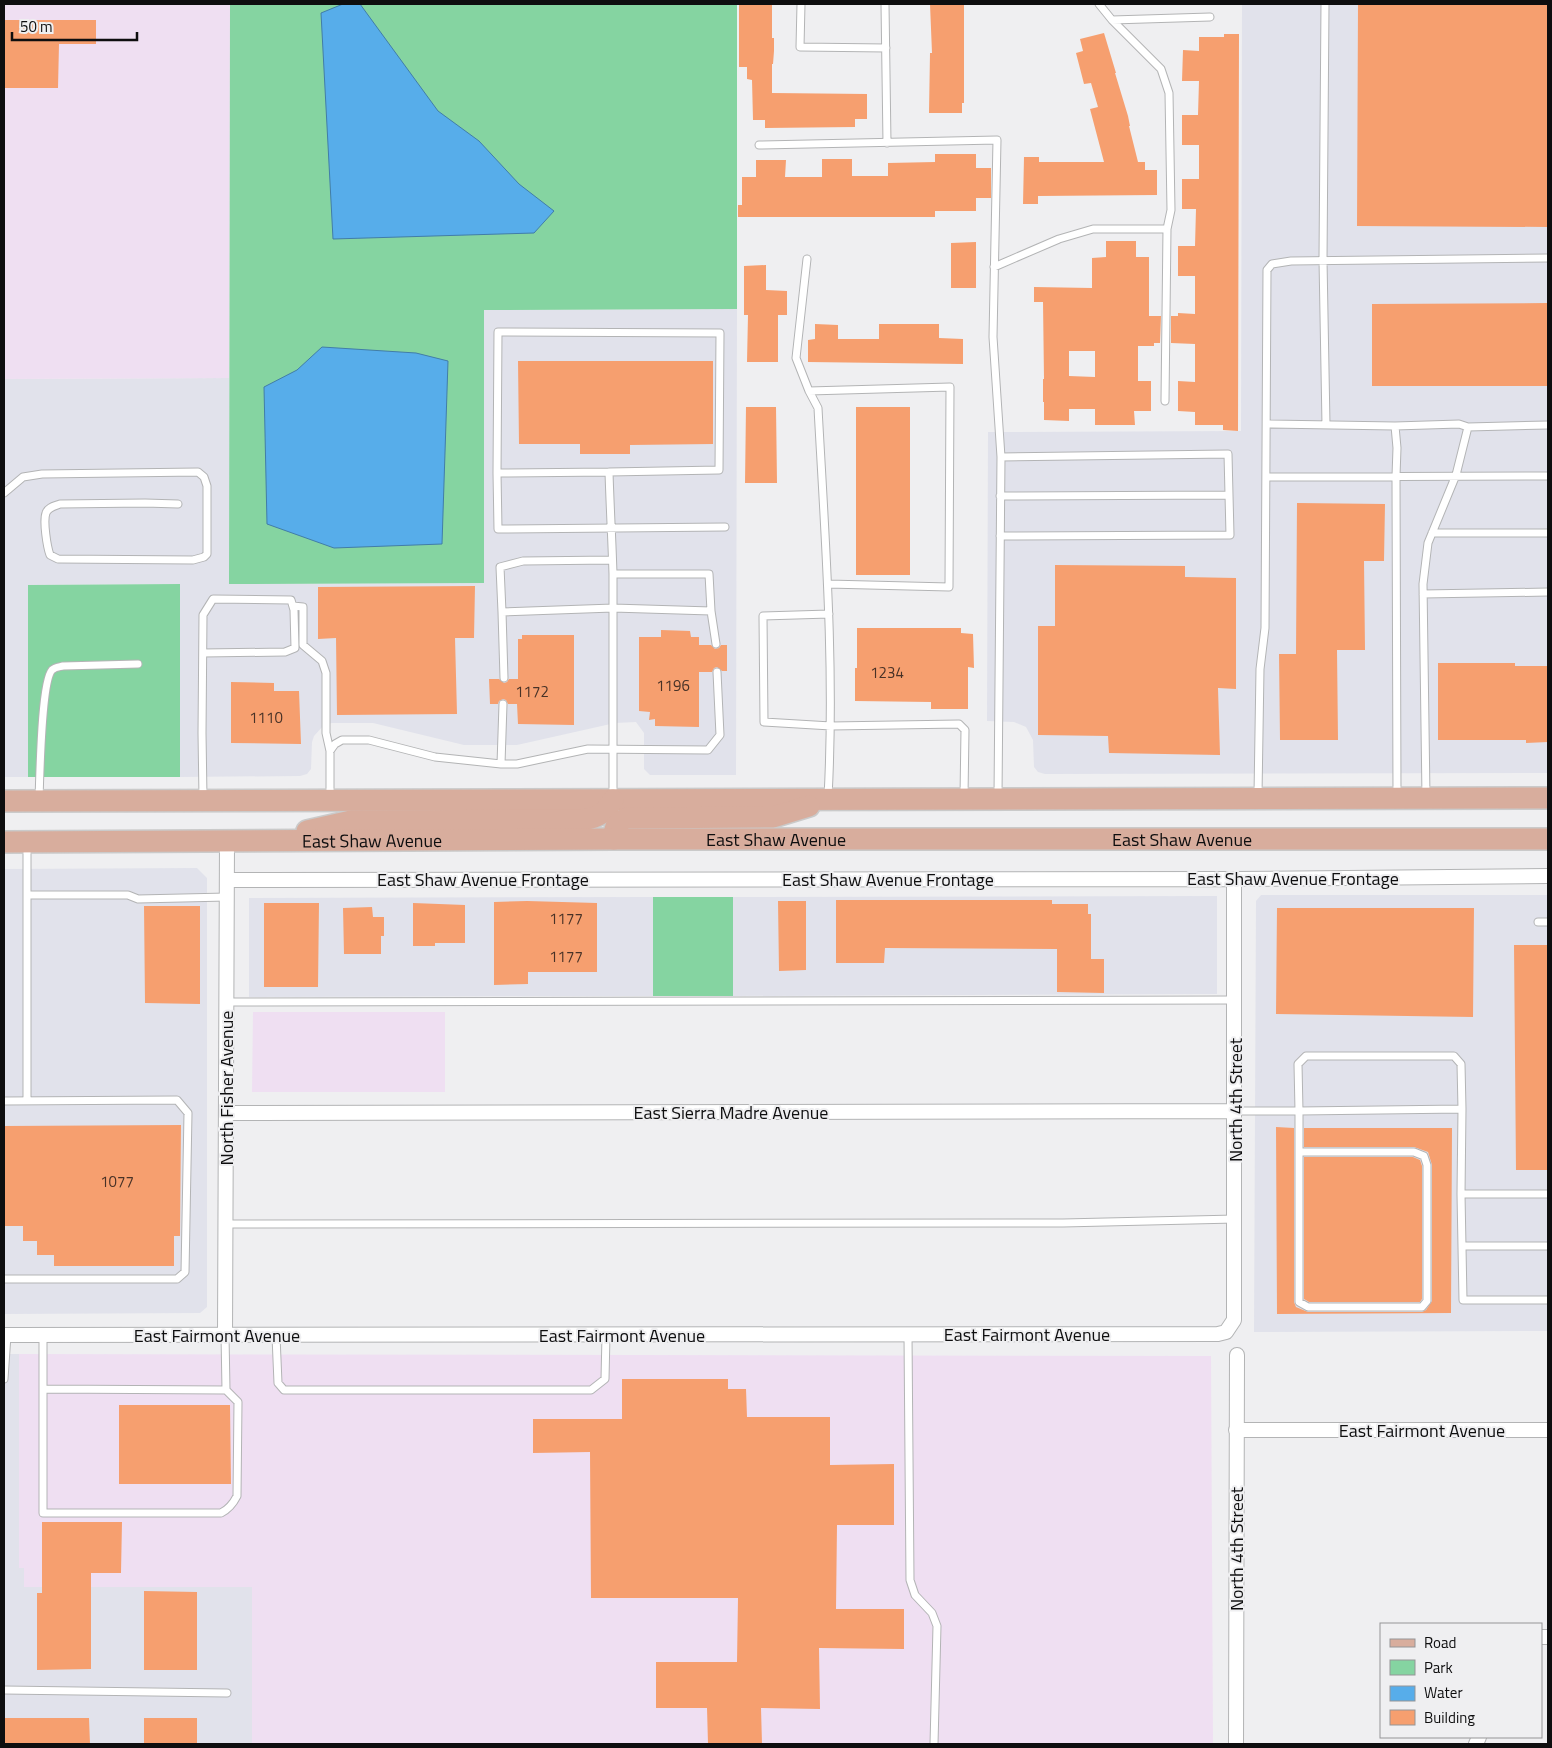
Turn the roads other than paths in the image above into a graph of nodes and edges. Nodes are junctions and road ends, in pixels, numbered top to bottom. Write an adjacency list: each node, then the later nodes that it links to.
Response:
1 (801, 4): 7 (lane)
2 (885, 4): 7 (lane)
3 (1099, 4): 6 (lane)
4 (1325, 4): 13 (lane)
5 (1210, 17): 6 (lane)
6 (1112, 20): 10 (lane)
7 (886, 48): 8 (lane)
8 (887, 143): 9 (lane); 14 (lane)
9 (759, 146)
10 (1167, 230): 14 (lane); 16 (lane)
11 (1548, 258): 13 (lane)
12 (807, 259): 15 (lane)
13 (1323, 260): 17 (lane); 18 (lane)
14 (994, 268): 22 (lane)
15 (809, 391): 40 (lane); 40 (lane)
16 (1165, 401)
17 (1266, 424): 18 (lane); 28 (lane)
18 (1326, 425): 20 (lane)
19 (1548, 425): 21 (lane)
20 (1395, 426): 21 (lane); 26 (lane)
21 (1468, 427): 25 (lane)
22 (1001, 457): 30 (lane); 31 (lane)
23 (609, 472): 24 (lane); 24 (lane); 34 (lane)
24 (496, 473): 34 (lane)
25 (1456, 475): 26 (lane); 27 (lane); 35 (lane)
26 (1396, 476): 28 (lane); 59 (lane)
27 (1548, 476)
28 (1266, 477): 58 (lane)
29 (4, 493): 32 (lane)
30 (1229, 495): 31 (lane); 37 (lane)
31 (1000, 496): 37 (lane)
32 (178, 504)
33 (725, 527): 34 (lane)
34 (611, 528): 38 (lane)
35 (1432, 533): 36 (lane); 42 (lane)
36 (1548, 534)
37 (1000, 536): 63 (lane)
38 (612, 560): 39 (lane); 46 (lane)
39 (613, 574): 44 (lane); 45 (lane)
40 (828, 584): 47 (lane)
41 (1548, 592): 42 (lane)
42 (1423, 594): 60 (lane)
43 (292, 606): 49 (lane); 49 (lane); 56 (lane)
44 (613, 608): 45 (lane); 46 (lane); 55 (lane)
45 (711, 611): 48 (lane)
46 (502, 612): 52 (lane)
47 (829, 614): 54 (lane); 54 (lane)
48 (716, 644)
49 (203, 653): 64 (lane)
50 (138, 664): 68 (lane)
51 (717, 672): 55 (lane)
52 (504, 678)
53 (503, 704): 57 (lane)
54 (831, 726): 62 (lane); 66 (lane)
55 (612, 749): 57 (lane); 65 (lane)
56 (330, 751): 57 (lane); 69 (lane)
57 (501, 764)
58 (1258, 798): 59 (main road); 63 (main road)
59 (1397, 798): 60 (main road)
60 (1426, 798): 61 (main road)
61 (1548, 798)
62 (964, 799): 63 (main road); 66 (main road)
63 (998, 799)
64 (203, 800): 68 (main road); 69 (main road)
65 (613, 800): 66 (main road); 69 (main road); 73 (main road)
66 (828, 800): 70 (main road)
67 (4, 801): 68 (main road)
68 (39, 801)
69 (330, 801)
70 (614, 839): 71 (main road, East Shaw Avenue); 73 (main road, East Shaw Avenue)
71 (1548, 839)
72 (227, 840): 73 (main road, East Shaw Avenue); 75 (main road, East Shaw Avenue); 78 (street, North Fisher Avenue)
73 (271, 840)
74 (4, 842): 75 (main road, East Shaw Avenue)
75 (28, 842): 79 (lane)
76 (1548, 876): 77 (street, East Shaw Avenue Frontage)
77 (1234, 879): 78 (street, East Shaw Avenue Frontage); 83 (street, North 4th Street)
78 (227, 880): 80 (street, North Fisher Avenue)
79 (27, 895): 80 (lane); 86 (lane)
80 (227, 897): 84 (street, North Fisher Avenue)
81 (1538, 922): 82 (lane)
82 (1548, 922)
83 (1234, 1000): 84 (lane); 88 (street, North 4th Street)
84 (226, 1002): 90 (street, North Fisher Avenue)
85 (4, 1101): 86 (lane)
86 (27, 1101): 98 (lane)
87 (1462, 1109): 89 (lane); 89 (lane); 92 (lane)
88 (1235, 1110): 89 (lane); 90 (street, East Sierra Madre Avenue); 94 (street, North 4th Street)
89 (1299, 1110): 91 (lane)
90 (226, 1113): 95 (street, North Fisher Avenue)
91 (1299, 1152): 91 (lane)
92 (1461, 1194): 93 (lane); 96 (lane)
93 (1548, 1194)
94 (1235, 1220): 95 (lane); 100 (street, North 4th Street)
95 (226, 1224): 104 (street, North Fisher Avenue)
96 (1462, 1246): 97 (lane); 99 (lane)
97 (1548, 1246)
98 (4, 1279)
99 (1548, 1300)
100 (1234, 1320): 101 (street, East Fairmont Avenue)
101 (908, 1334): 105 (street, East Fairmont Avenue); 115 (lane)
102 (5, 1335): 103 (street, East Fairmont Avenue); 108 (lane)
103 (43, 1335): 104 (street, East Fairmont Avenue); 109 (lane)
104 (225, 1335): 106 (street, East Fairmont Avenue); 110 (lane)
105 (606, 1335): 106 (street, East Fairmont Avenue); 106 (lane)
106 (276, 1336)
107 (1237, 1354): 111 (street, North 4th Street)
108 (4, 1379)
109 (43, 1389): 110 (lane); 110 (lane)
110 (226, 1390)
111 (1236, 1430): 112 (street, East Fairmont Avenue); 116 (street, North 4th Street)
112 (1548, 1430)
113 (4, 1690): 114 (lane)
114 (226, 1693)
115 (934, 1744)
116 (1236, 1744)

